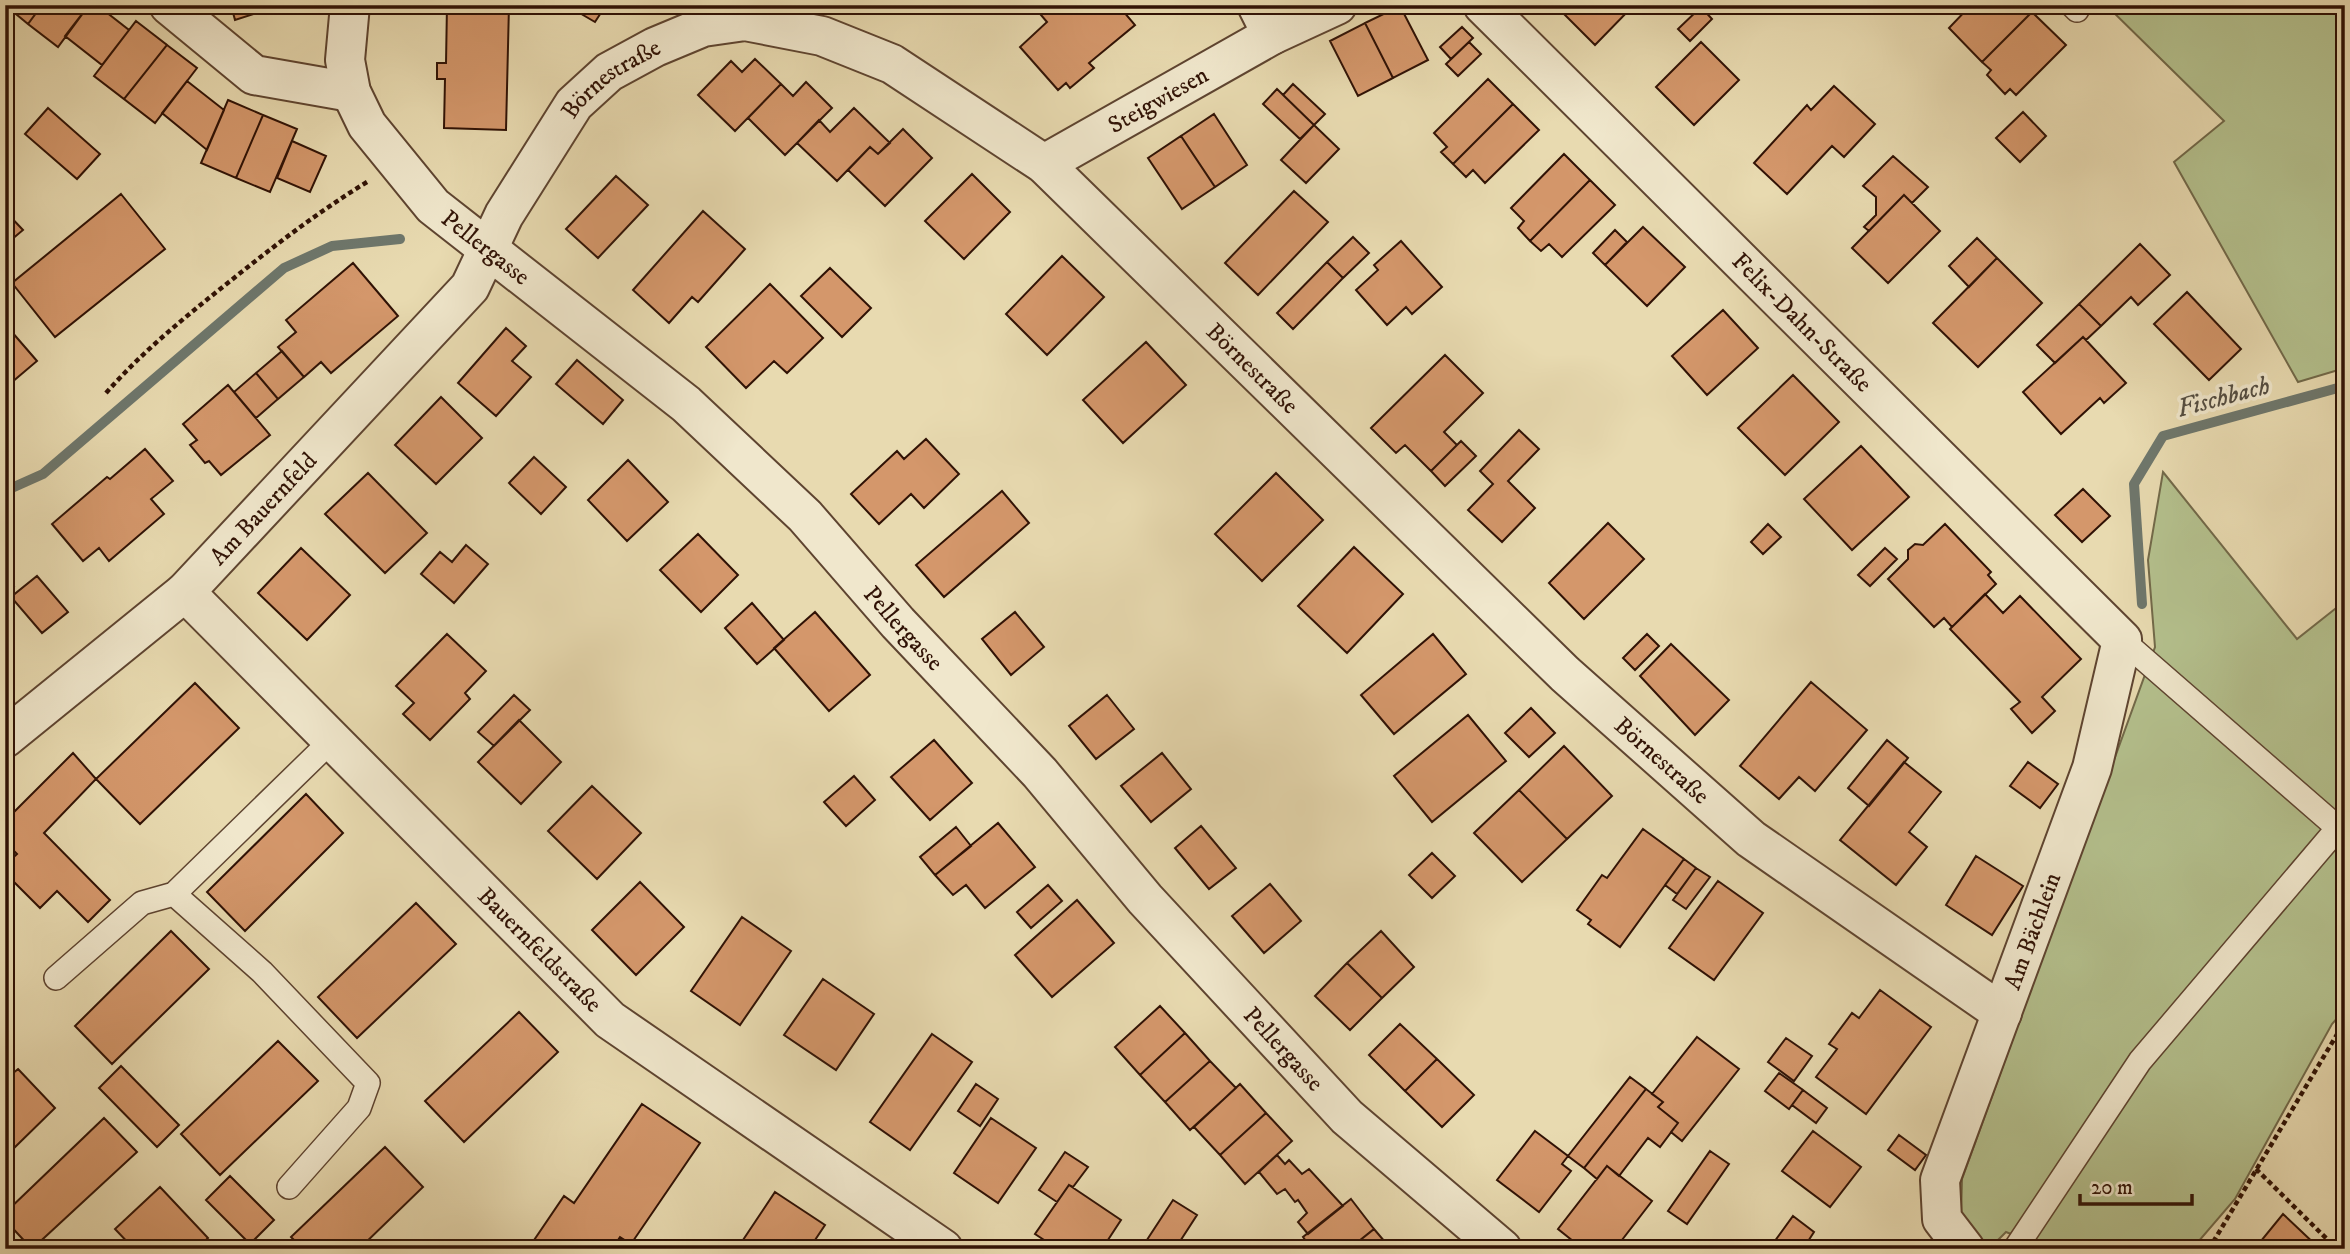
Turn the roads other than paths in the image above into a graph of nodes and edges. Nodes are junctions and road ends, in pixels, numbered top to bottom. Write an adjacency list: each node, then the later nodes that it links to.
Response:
1 (169, 5): 6 (street)
2 (350, 5): 6 (street, Pellergasse)
3 (1337, 5): 5 (street, Steigwiesen)
4 (1483, 5): 10 (street, Felix-Dahn-Straße)
5 (1265, 20): 7 (street, Steigwiesen)
6 (351, 92): 8 (street, Pellergasse)
7 (1044, 164): 8 (street, Börnestraße); 15 (street, Börnestraße)
8 (490, 250): 9 (street, Am Bauernfeld); 18 (street, Pellergasse)
9 (185, 592): 11 (street, Am Bauernfeld); 12 (street, Bauernfeldstraße)
10 (2122, 640): 15 (street, Am Bächlein); 20 (lane)
11 (5, 738)
12 (332, 740): 13 (lane); 17 (street, Bauernfeldstraße)
13 (174, 894): 14 (lane); 16 (lane)
14 (56, 978)
15 (2002, 1013): 19 (street, Am Bächlein)
16 (289, 1187)
17 (938, 1247)
18 (1502, 1249)
19 (1965, 1249)
20 (2015, 1249)

